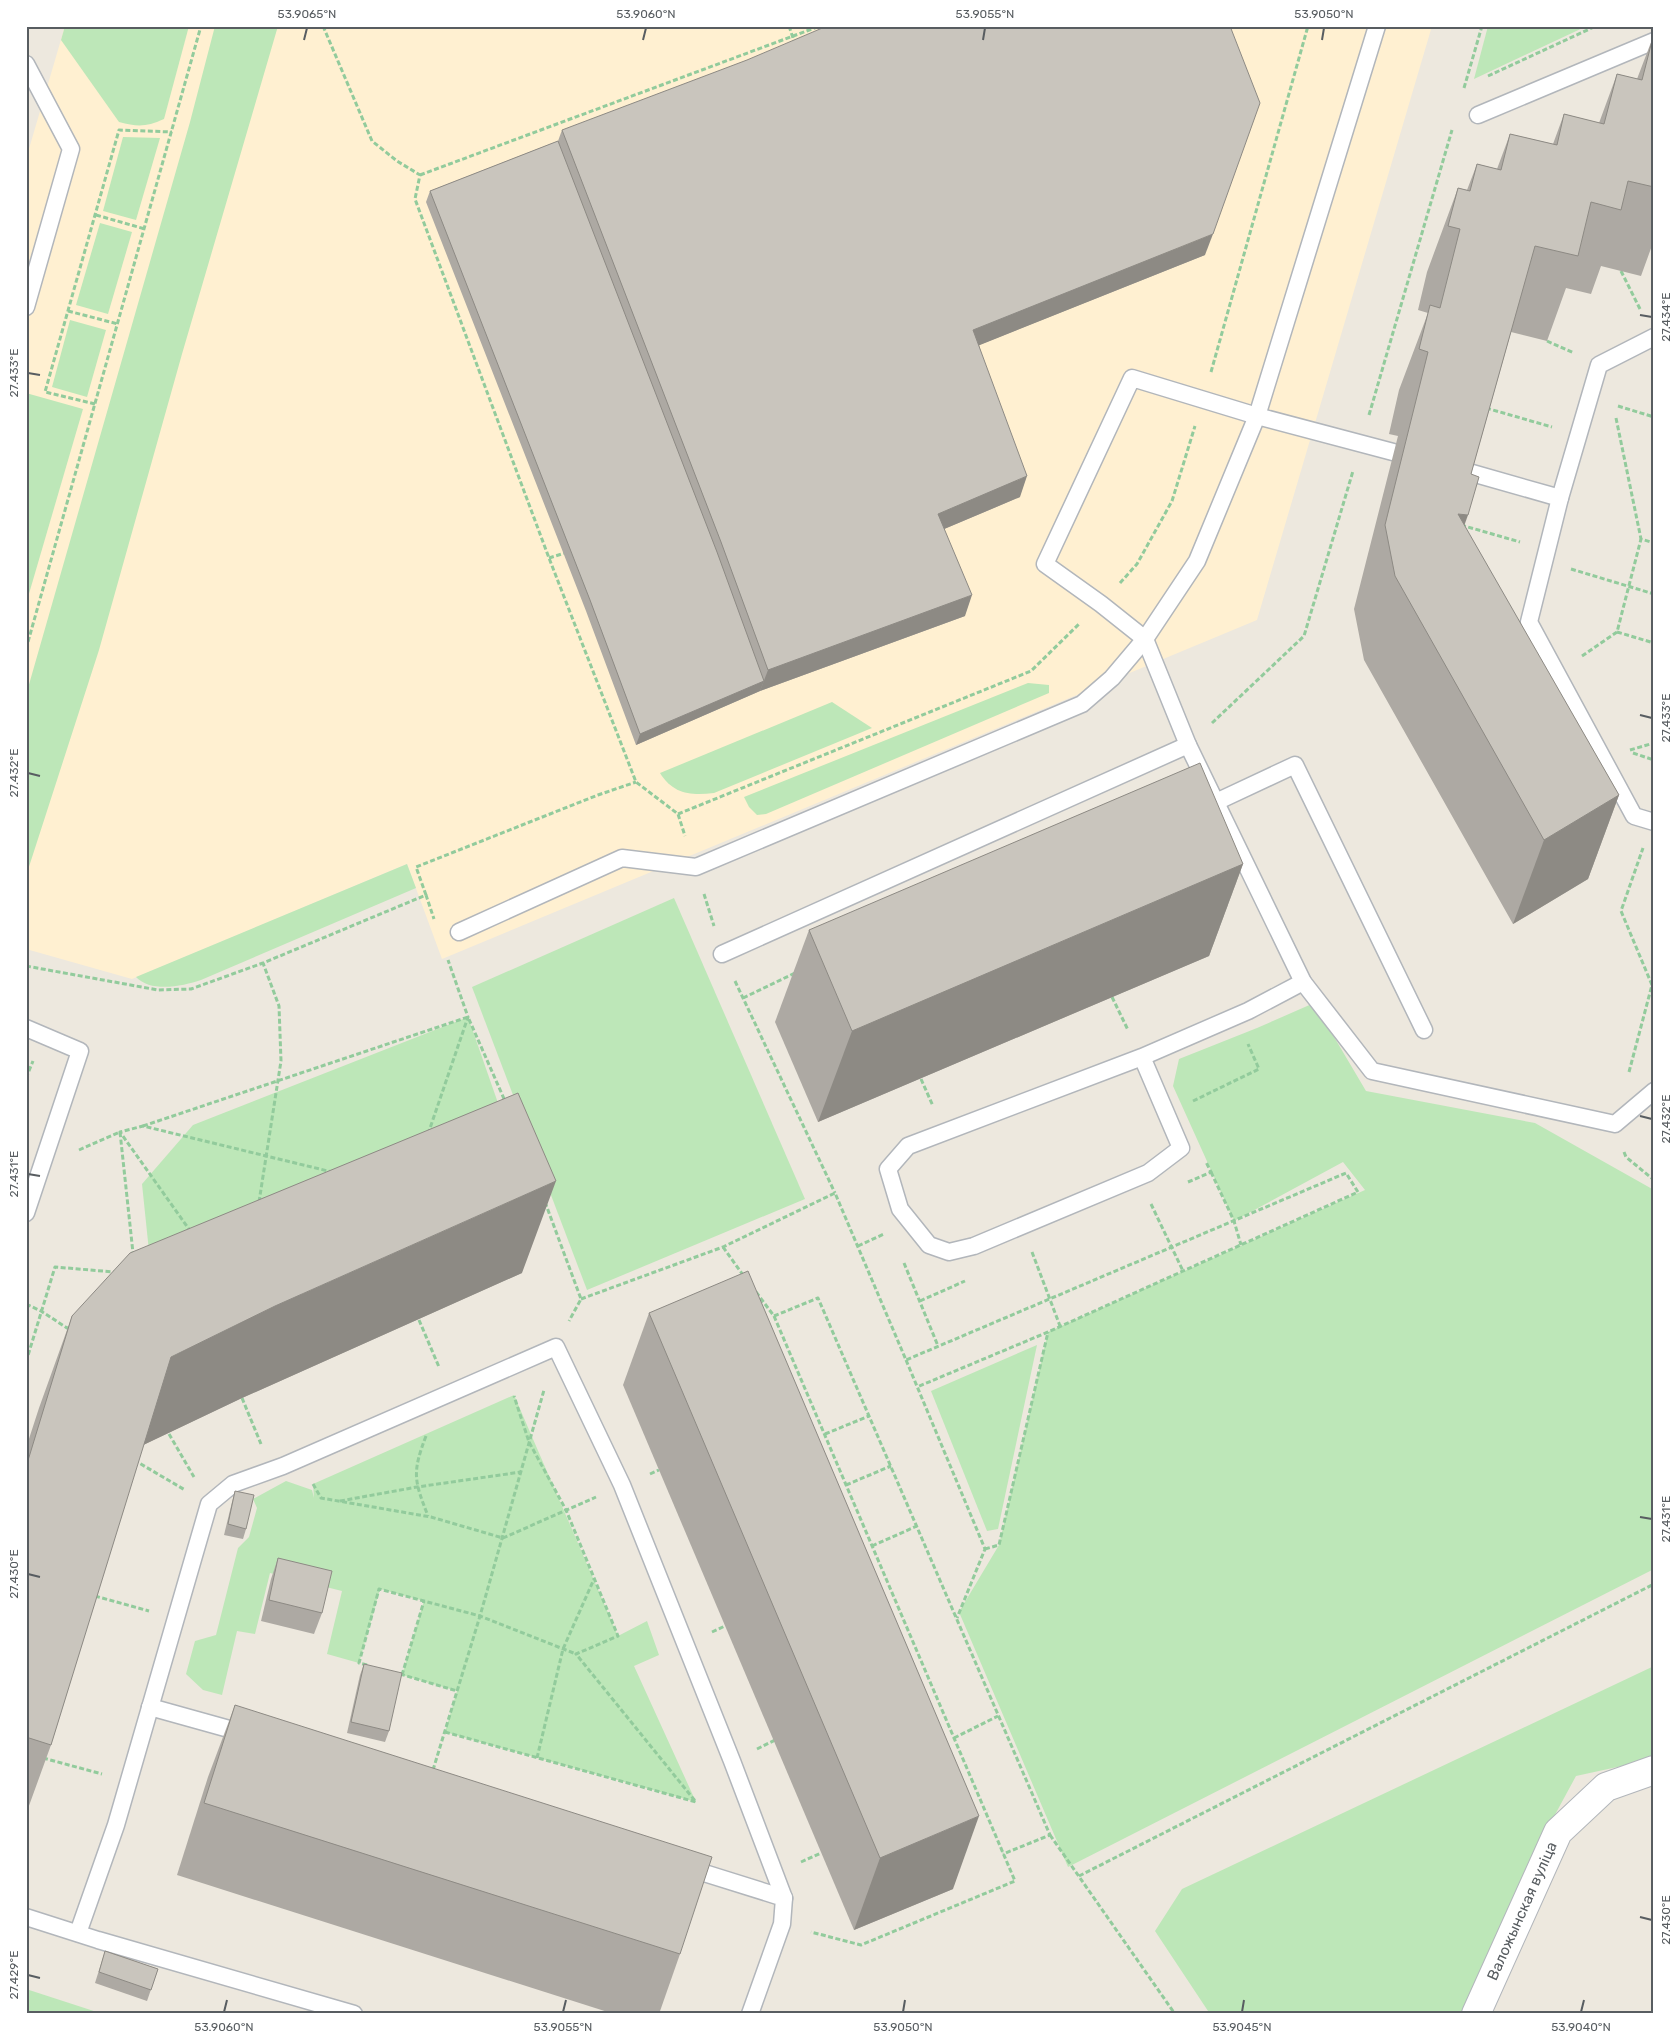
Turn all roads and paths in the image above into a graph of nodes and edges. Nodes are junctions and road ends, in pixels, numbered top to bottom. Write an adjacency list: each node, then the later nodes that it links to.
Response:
1 (202, 26): 18 (path)
2 (322, 26): 19 (path)
3 (789, 26): 8 (path)
4 (820, 26): 8 (path)
5 (1377, 26): 31 (lane)
6 (1482, 26): 14 (path)
7 (1596, 26): 12 (path)
8 (793, 37): 10 (path); 19 (path)
9 (1654, 41): 16 (lane)
10 (797, 50)
11 (26, 64): 23 (lane)
12 (1482, 79)
13 (1473, 83): 14 (path)
14 (1464, 87): 15 (path)
15 (1462, 96)
16 (1478, 115)
17 (1454, 125): 34 (path)
18 (173, 132): 20 (path); 21 (path)
19 (420, 175): 43 (path)
20 (96, 215): 21 (path); 24 (path)
21 (145, 229): 25 (path)
22 (1621, 271): 26 (path)
23 (26, 307)
24 (68, 311): 25 (path); 27 (path)
25 (118, 324): 27 (path)
26 (1653, 337): 33 (lane)
27 (95, 404): 50 (path)
28 (1613, 404): 32 (path)
29 (1483, 407): 33 (path)
30 (1615, 414): 39 (path)
31 (1257, 416): 34 (lane); 48 (lane); 48 (lane)
32 (1654, 417)
33 (1578, 435): 37 (lane)
34 (1361, 443): 35 (lane); 53 (path)
35 (1393, 452)
36 (1465, 472): 37 (lane)
37 (1560, 498): 41 (lane)
38 (1459, 524): 41 (path)
39 (1641, 539): 40 (path); 45 (path)
40 (1654, 543)
41 (1546, 550): 57 (lane)
42 (565, 553): 43 (path)
43 (549, 558): 55 (path)
44 (1566, 577): 45 (path)
45 (1630, 587): 46 (path); 47 (path)
46 (1654, 594)
47 (1617, 632): 49 (path); 51 (path)
48 (1145, 639): 53 (lane); 58 (lane)
49 (1654, 643)
50 (26, 649)
51 (1577, 660)
52 (1654, 743): 54 (path)
53 (1188, 745): 56 (lane); 63 (lane)
54 (1654, 760)
55 (636, 782): 58 (path); 59 (path)
56 (1216, 802): 67 (lane); 72 (lane)
57 (1653, 822): 77 (path)
58 (696, 867): 61 (lane); 63 (path)
59 (426, 895): 60 (path); 64 (path)
60 (436, 923)
61 (459, 932)
62 (445, 951): 70 (path)
63 (722, 954): 69 (path)
64 (263, 963): 65 (path); 74 (path)
65 (26, 966)
66 (797, 972): 69 (path)
67 (1303, 982): 73 (lane); 77 (lane)
68 (1112, 997): 73 (path)
69 (743, 998): 87 (path)
70 (468, 1017): 74 (path); 76 (path); 80 (path)
71 (26, 1028): 82 (lane)
72 (1424, 1030)
73 (1142, 1056): 73 (lane)
74 (277, 1081): 78 (path); 81 (path)
75 (1654, 1092): 77 (lane)
76 (506, 1103)
77 (1615, 1124): 86 (path)
78 (143, 1126): 79 (path); 81 (path)
79 (120, 1132): 82 (path); 93 (path); 98 (path)
80 (427, 1134)
81 (266, 1156): 83 (path); 90 (path)
82 (42, 1166): 91 (lane)
83 (334, 1172)
84 (1211, 1172): 94 (path)
85 (1346, 1173): 94 (path)
86 (1654, 1180)
87 (835, 1192)
88 (542, 1193): 112 (path)
89 (1149, 1199): 100 (path)
90 (257, 1211)
91 (26, 1213)
92 (891, 1230): 95 (path)
93 (196, 1238)
94 (1241, 1245): 100 (path)
95 (858, 1246)
96 (723, 1247): 102 (path)
97 (1032, 1251): 109 (path)
98 (133, 1255)
99 (902, 1256): 111 (path)
100 (1183, 1271): 109 (path)
101 (117, 1272): 105 (path)
102 (745, 1278)
103 (751, 1285): 106 (path)
104 (26, 1304): 105 (path)
105 (42, 1311): 108 (path); 113 (path)
106 (774, 1316): 120 (path); 122 (path)
107 (419, 1320): 117 (path)
108 (76, 1326)
109 (1060, 1326): 110 (path)
110 (1048, 1332): 116 (path); 141 (path)
111 (938, 1346)
112 (556, 1347): 117 (lane); 124 (path); 131 (lane)
113 (28, 1352): 115 (path)
114 (906, 1360): 116 (path)
115 (26, 1362)
116 (917, 1388): 141 (path)
117 (450, 1393): 127 (lane)
118 (242, 1398): 127 (path)
119 (505, 1399): 124 (path)
120 (869, 1416): 122 (path); 126 (path)
121 (169, 1434): 135 (path)
122 (825, 1434): 132 (path)
123 (418, 1438): 133 (path)
124 (529, 1442): 128 (path); 136 (path)
125 (133, 1460): 135 (path)
126 (891, 1466): 132 (path); 138 (path)
127 (277, 1468): 130 (path); 135 (lane)
128 (521, 1472): 133 (path); 139 (path)
129 (322, 1480): 130 (path)
130 (313, 1484): 134 (path)
131 (622, 1485): 136 (path); 169 (lane)
132 (846, 1485): 140 (path)
133 (417, 1487): 134 (path); 137 (path)
134 (337, 1501): 137 (path)
135 (210, 1504): 147 (lane)
136 (566, 1510): 139 (path); 142 (path)
137 (429, 1517): 139 (path)
138 (917, 1526): 140 (path); 148 (path)
139 (503, 1538): 146 (path)
140 (872, 1546): 159 (path)
141 (986, 1549): 148 (path)
142 (594, 1579): 149 (path); 150 (path)
143 (1654, 1584): 168 (path)
144 (92, 1595): 147 (path)
145 (424, 1601): 146 (path); 151 (path); 153 (path)
146 (480, 1616): 149 (path); 154 (path)
147 (176, 1618): 155 (lane)
148 (956, 1618): 156 (path)
149 (563, 1650): 150 (path); 161 (path)
150 (576, 1654): 161 (path)
151 (368, 1665)
152 (393, 1672): 153 (path)
153 (402, 1675): 154 (path)
154 (457, 1691): 157 (path)
155 (150, 1707): 158 (lane); 164 (lane)
156 (998, 1716): 159 (path); 165 (path)
157 (444, 1732): 161 (path); 163 (path)
158 (260, 1738)
159 (954, 1738): 166 (path)
160 (42, 1758): 164 (path)
161 (537, 1758)
162 (1654, 1770): 176 (street, Валожынская вуліца)
163 (431, 1776)
164 (129, 1781): 172 (lane)
165 (1050, 1835): 166 (path); 168 (path)
166 (1004, 1854): 171 (path)
167 (669, 1862): 169 (lane)
168 (1079, 1876): 175 (path)
169 (784, 1898): 171 (lane)
170 (26, 1918): 172 (lane)
171 (782, 1924): 174 (lane)
172 (78, 1933): 173 (lane)
173 (354, 2014)
174 (750, 2014)
175 (1175, 2014)
176 (1476, 2014)

